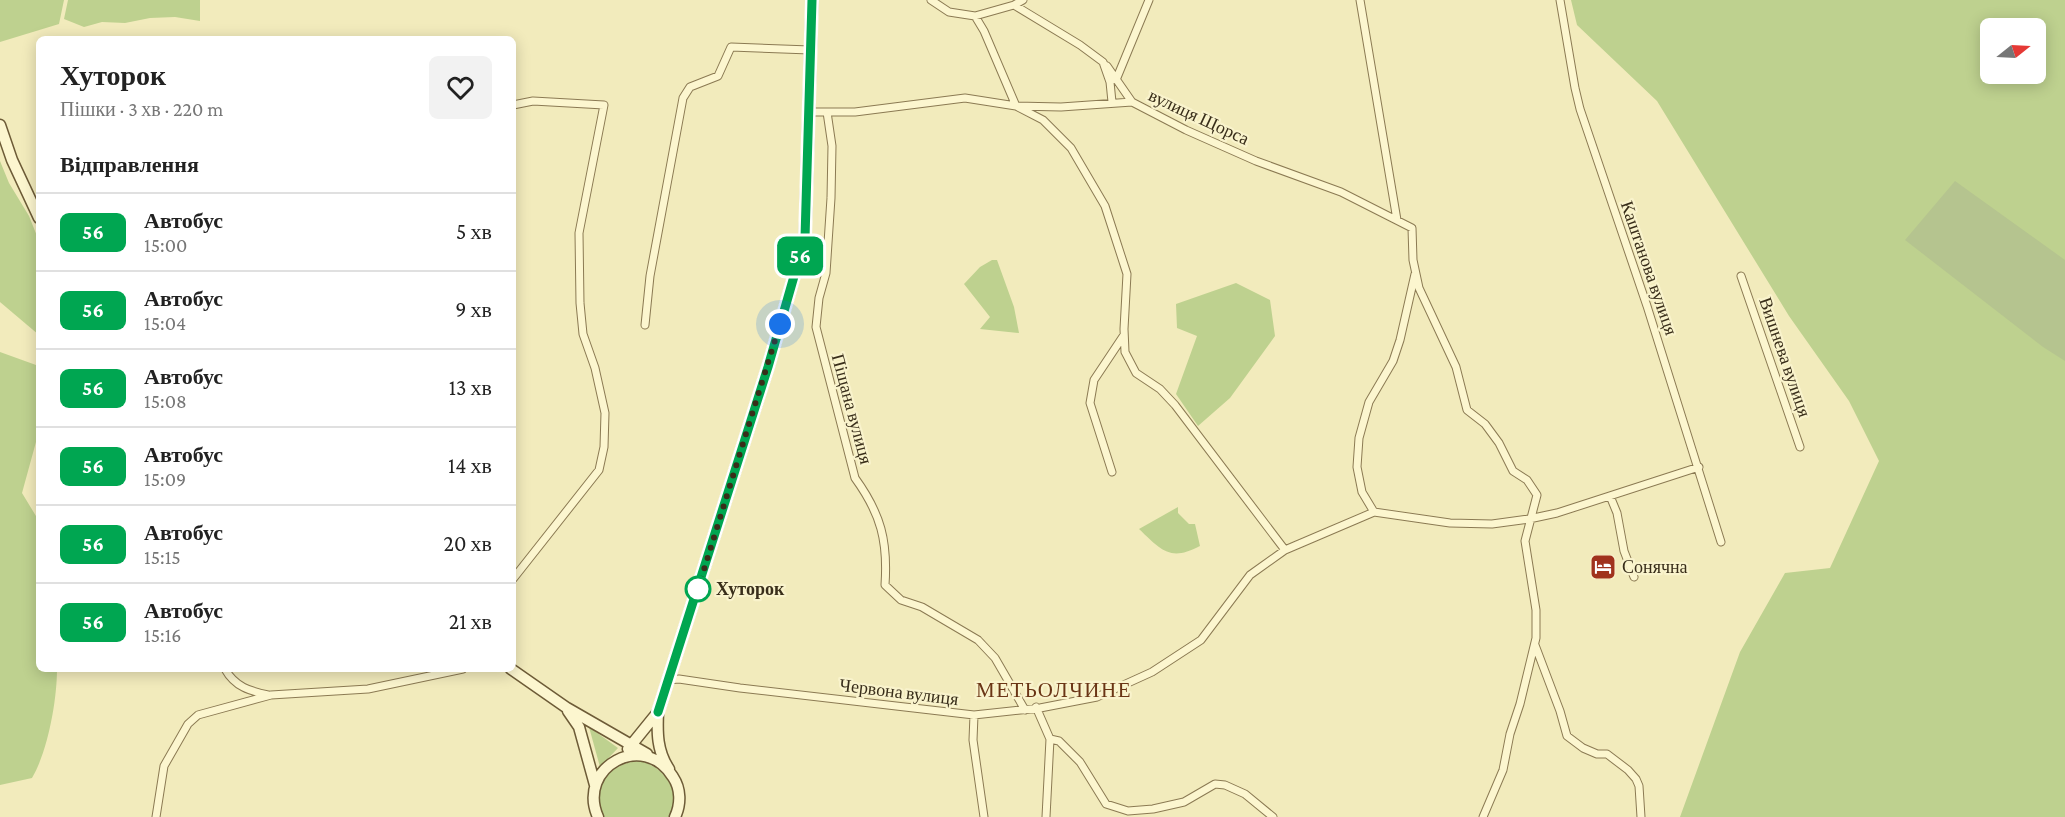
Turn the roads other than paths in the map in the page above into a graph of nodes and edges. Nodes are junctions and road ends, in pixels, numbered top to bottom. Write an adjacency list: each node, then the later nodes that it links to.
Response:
1 (812, 0): 9 (street)
2 (931, 0): 8 (street)
3 (1023, 0): 7 (street)
4 (1149, 0): 11 (street)
5 (1360, 0): 20 (street)
6 (1560, 0): 26 (street, Каштанова вулиця)
7 (1014, 5): 8 (street); 10 (street)
8 (975, 16): 15 (street)
9 (810, 50): 16 (street); 23 (street)
10 (1103, 62): 11 (street); 12 (street)
11 (1116, 80): 13 (street)
12 (1112, 102): 13 (street, вулиця Щорса); 15 (street, вулиця Щорса)
13 (1132, 102): 20 (street, вулиця Щорса)
14 (516, 104): 33 (street)
15 (1016, 105): 17 (street, вулиця Щорса); 24 (street)
16 (808, 112): 17 (street, вулиця Щорса); 39 (street)
17 (827, 112): 43 (street, Піщана вулиця)
18 (0, 125): 19 (street)
19 (36, 211)
20 (1397, 220): 21 (street, вулиця Щорса)
21 (1415, 271): 29 (street, вулиця Щорса); 30 (street, вулиця Щорса)
22 (1741, 276): 25 (street, Вишнева вулиця)
23 (645, 325)
24 (1124, 335): 27 (street); 32 (street)
25 (1800, 447)
26 (1699, 467): 28 (street); 31 (street, Каштанова вулиця)
27 (1112, 471)
28 (1610, 496): 30 (street); 34 (street)
29 (1374, 512): 30 (street); 32 (street, Червона вулиця)
30 (1529, 519): 35 (street)
31 (1721, 543)
32 (1286, 550): 41 (street, Червона вулиця)
33 (516, 575)
34 (1634, 577)
35 (1535, 645): 60 (street); 61 (street)
36 (226, 672): 40 (street)
37 (449, 672): 40 (street)
38 (515, 672): 42 (street)
39 (668, 680): 44 (street); 45 (street, Червона вулиця)
40 (271, 695): 54 (street)
41 (1036, 707): 43 (street, Червона вулиця); 46 (street)
42 (567, 708): 47 (street); 51 (street)
43 (1025, 710): 45 (street, Червона вулиця)
44 (658, 712): 47 (street); 50 (street)
45 (974, 715): 56 (street)
46 (1050, 739): 52 (street); 57 (street)
47 (632, 745): 48 (street); 49 (street)
48 (618, 759): 49 (street); 51 (street)
49 (655, 759): 50 (street)
50 (669, 770): 53 (street)
51 (595, 785): 55 (street)
52 (1137, 810): 58 (street); 59 (street)
53 (677, 816)
54 (156, 817)
55 (598, 817)
56 (984, 817)
57 (1046, 817)
58 (1129, 817)
59 (1273, 817)
60 (1483, 817)
61 (1641, 817)

